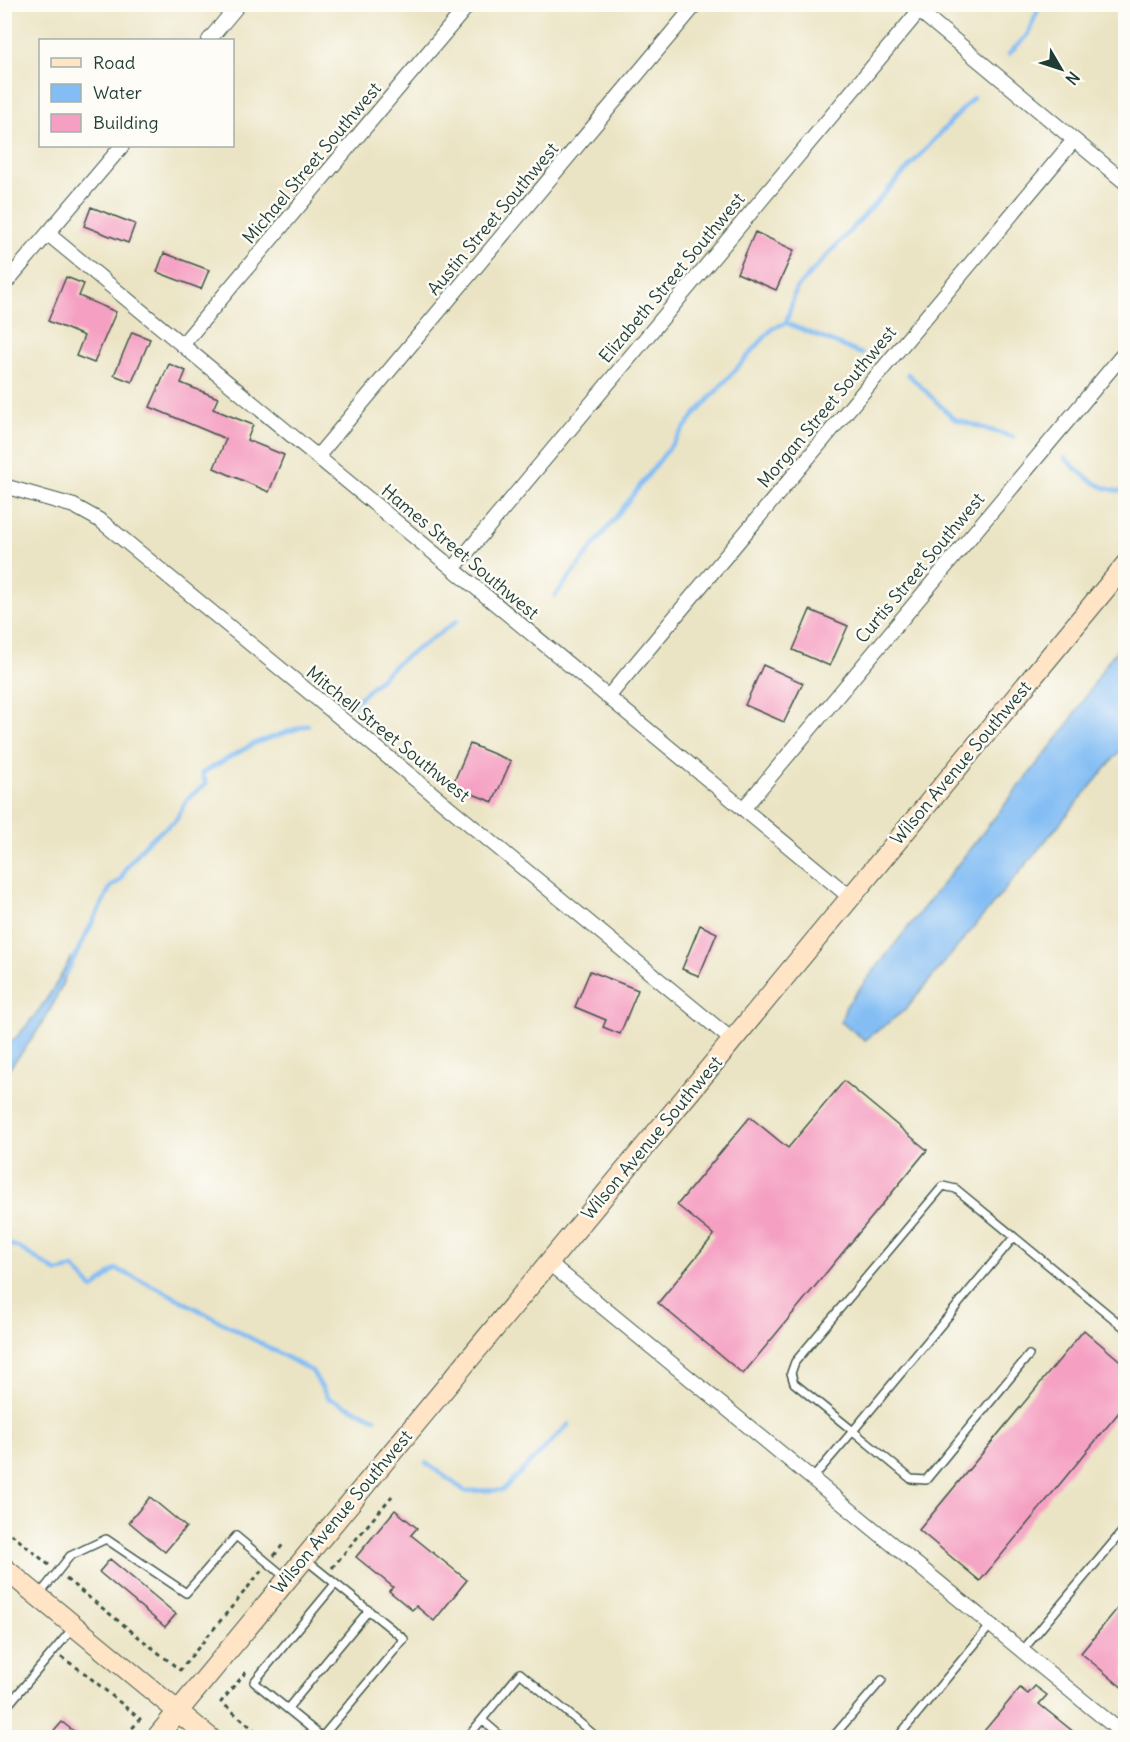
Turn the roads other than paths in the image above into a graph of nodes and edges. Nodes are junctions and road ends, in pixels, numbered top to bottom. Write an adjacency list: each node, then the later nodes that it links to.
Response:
1 (239, 4): 5 (street)
2 (469, 4): 11 (street, Michael Street Southwest)
3 (696, 4): 13 (street, Austin Street Southwest)
4 (915, 8): 6 (street); 16 (street, Elizabeth Street Southwest)
5 (210, 39)
6 (1074, 140): 8 (street); 17 (street, Morgan Street Southwest)
7 (121, 147): 9 (street)
8 (1125, 183)
9 (48, 234): 10 (street); 11 (street, Hames Street Southwest)
10 (4, 285)
11 (182, 345): 13 (street, Hames Street Southwest)
12 (1125, 351): 18 (street, Curtis Street Southwest)
13 (317, 457): 16 (street, Hames Street Southwest)
14 (4, 486): 20 (street, Mitchell Street Southwest)
15 (1125, 564): 19 (street, Wilson Avenue Southwest)
16 (453, 569): 17 (street, Hames Street Southwest)
17 (608, 697): 18 (street, Hames Street Southwest)
18 (743, 809): 19 (street, Hames Street Southwest)
19 (850, 897): 20 (street, Wilson Avenue Southwest)
20 (732, 1040): 22 (street, Wilson Avenue Southwest)
21 (1014, 1237): 23 (lane); 25 (lane); 25 (lane)
22 (549, 1263): 26 (street); 28 (street, Wilson Avenue Southwest)
23 (1125, 1329)
24 (1029, 1354): 25 (lane)
25 (853, 1431): 26 (lane)
26 (812, 1479): 35 (street)
27 (1125, 1527): 36 (lane)
28 (304, 1558): 30 (street, Wilson Avenue Southwest); 31 (lane)
29 (4, 1568): 32 (street)
30 (287, 1579): 32 (lane); 40 (street, Wilson Avenue Southwest)
31 (335, 1584): 33 (lane); 38 (lane)
32 (38, 1596): 34 (street)
33 (369, 1610): 38 (lane); 38 (lane)
34 (75, 1626): 39 (lane); 40 (street)
35 (990, 1626): 36 (street); 49 (lane)
36 (1022, 1651): 42 (street)
37 (882, 1680): 48 (lane)
38 (288, 1708)
39 (4, 1710)
40 (178, 1711): 43 (street, Wilson Avenue Southwest); 44 (street)
41 (482, 1720): 45 (lane); 46 (lane); 47 (lane)
42 (1125, 1736)
43 (156, 1737)
44 (210, 1737)
45 (467, 1737)
46 (503, 1737)
47 (598, 1737)
48 (832, 1737)
49 (897, 1737)

